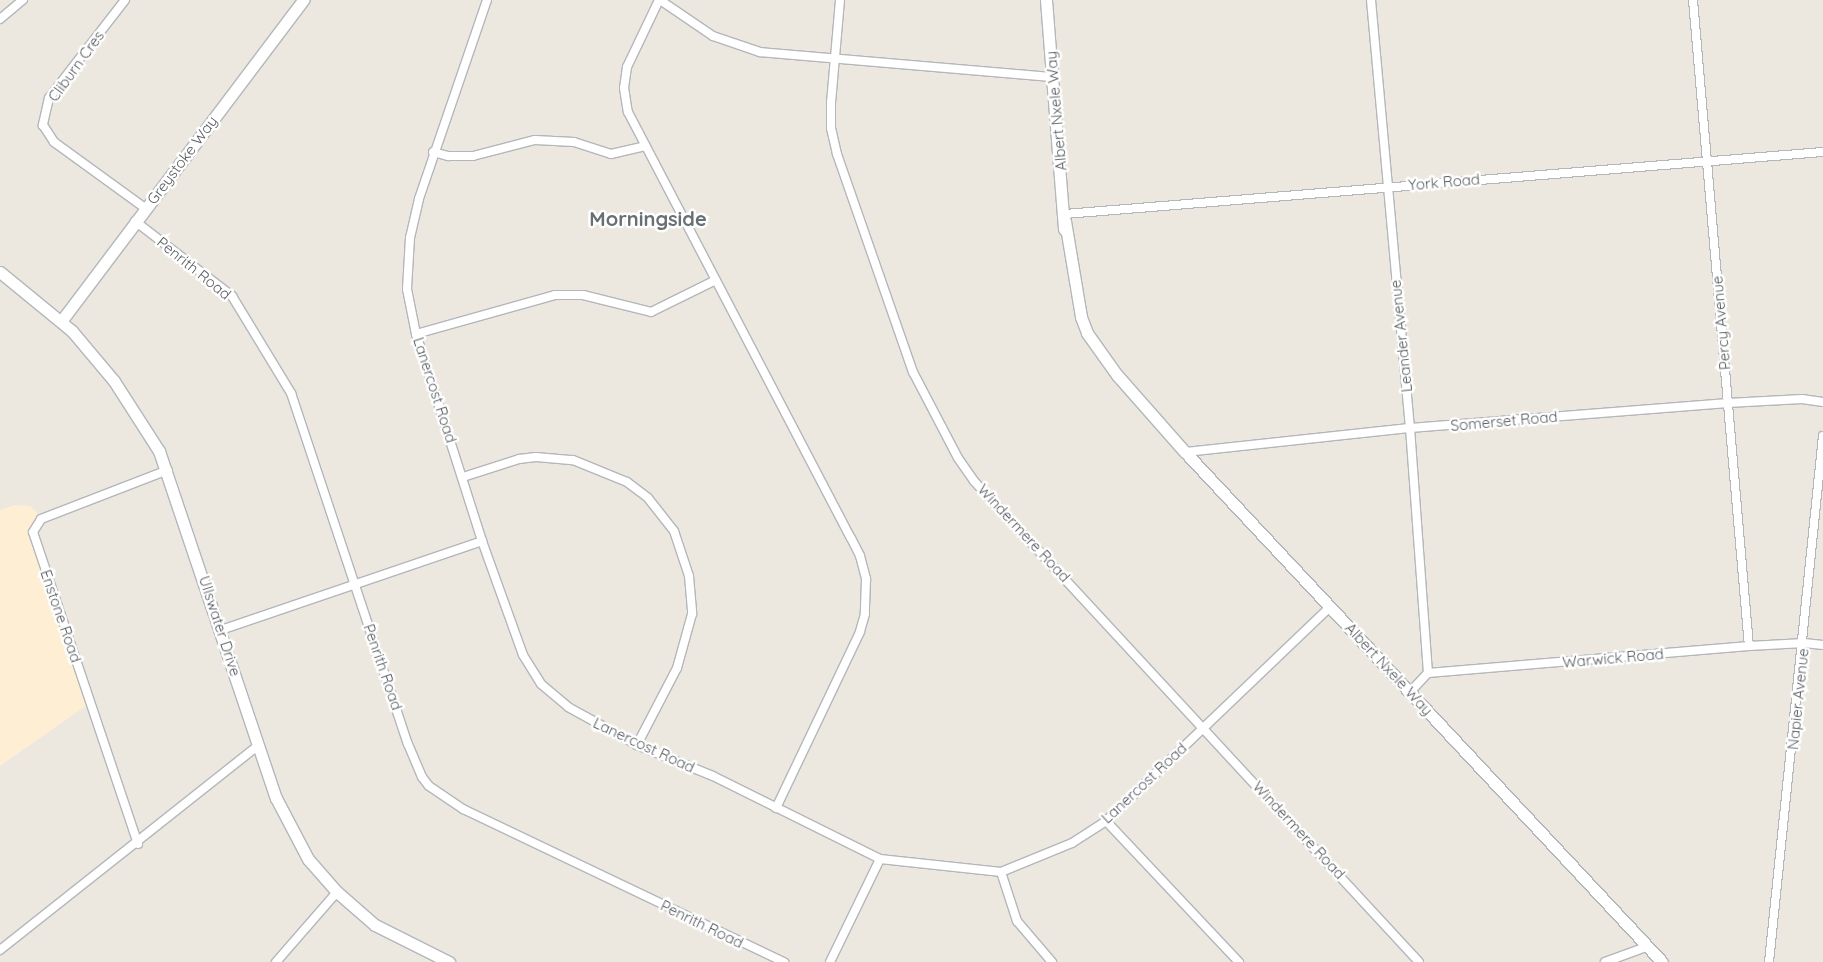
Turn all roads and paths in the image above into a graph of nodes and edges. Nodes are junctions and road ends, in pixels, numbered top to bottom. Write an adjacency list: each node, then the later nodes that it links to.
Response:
1 (23, 0): 10 (street)
2 (125, 0): 18 (street, Cliburn Cres)
3 (303, 0): 18 (street, Greystoke Way)
4 (487, 0): 14 (street, Lanercost Road)
5 (659, 0): 11 (street); 13 (street)
6 (840, 0): 11 (street, Windermere Road)
7 (1046, 0): 12 (street, Albert Nxele Way)
8 (1371, 0): 17 (street, Leander Avenue)
9 (1693, 0): 16 (street, Percy Avenue)
10 (0, 19)
11 (836, 58): 12 (street); 41 (street, Windermere Road)
12 (1053, 77): 19 (street, Albert Nxele Way)
13 (645, 146): 14 (street); 22 (street)
14 (433, 152): 24 (street, Lanercost Road)
15 (1823, 152): 16 (street, York Road)
16 (1706, 160): 17 (street, York Road); 26 (street, Percy Avenue)
17 (1387, 187): 19 (street, York Road); 27 (street, Leander Avenue)
18 (145, 208): 20 (street, Greystoke Way)
19 (1065, 218): 29 (street, Albert Nxele Way)
20 (135, 221): 23 (street, Greystoke Way); 33 (street, Penrith Road)
21 (0, 272): 23 (street, Ullswater Drive)
22 (716, 280): 24 (street); 44 (street)
23 (62, 320): 30 (street, Ullswater Drive)
24 (416, 334): 31 (street, Lanercost Road)
25 (1823, 402): 26 (street, Somerset Road)
26 (1728, 403): 27 (street, Somerset Road); 38 (street, Percy Avenue)
27 (1410, 428): 29 (street, Somerset Road); 39 (street, Leander Avenue)
28 (1823, 436): 36 (street, Napier Avenue)
29 (1185, 452): 34 (street, Albert Nxele Way)
30 (168, 470): 35 (street, Ullswater Drive); 46 (street, Enstone Road)
31 (463, 477): 32 (street, Lanercost Road); 43 (street)
32 (482, 541): 33 (street); 43 (street, Lanercost Road)
33 (354, 587): 35 (street); 54 (street, Penrith Road)
34 (1331, 606): 40 (street, Albert Nxele Way); 41 (street, Lanercost Road)
35 (221, 630): 42 (street, Ullswater Drive)
36 (1804, 643): 37 (street, Warwick Road); 38 (street, Warwick Road); 61 (street, Napier Avenue)
37 (1823, 645)
38 (1749, 646): 39 (street, Warwick Road)
39 (1428, 673): 40 (street)
40 (1411, 690): 50 (street, Albert Nxele Way)
41 (1203, 728): 45 (street, Lanercost Road); 58 (street, Windermere Road)
42 (259, 745): 46 (street); 49 (street, Ullswater Drive)
43 (637, 745): 44 (street, Lanercost Road)
44 (776, 808): 47 (street, Lanercost Road)
45 (1106, 821): 48 (street, Lanercost Road); 57 (street)
46 (138, 844): 51 (street)
47 (880, 859): 48 (street, Lanercost Road); 55 (street)
48 (1002, 872): 56 (street)
49 (337, 892): 52 (street); 53 (street, Ullswater Drive)
50 (1646, 947): 59 (street); 60 (street, Albert Nxele Way)
51 (0, 950)
52 (276, 962)
53 (449, 962)
54 (784, 962)
55 (830, 962)
56 (1052, 962)
57 (1239, 962)
58 (1419, 962)
59 (1605, 962)
60 (1662, 962)
61 (1769, 962)

